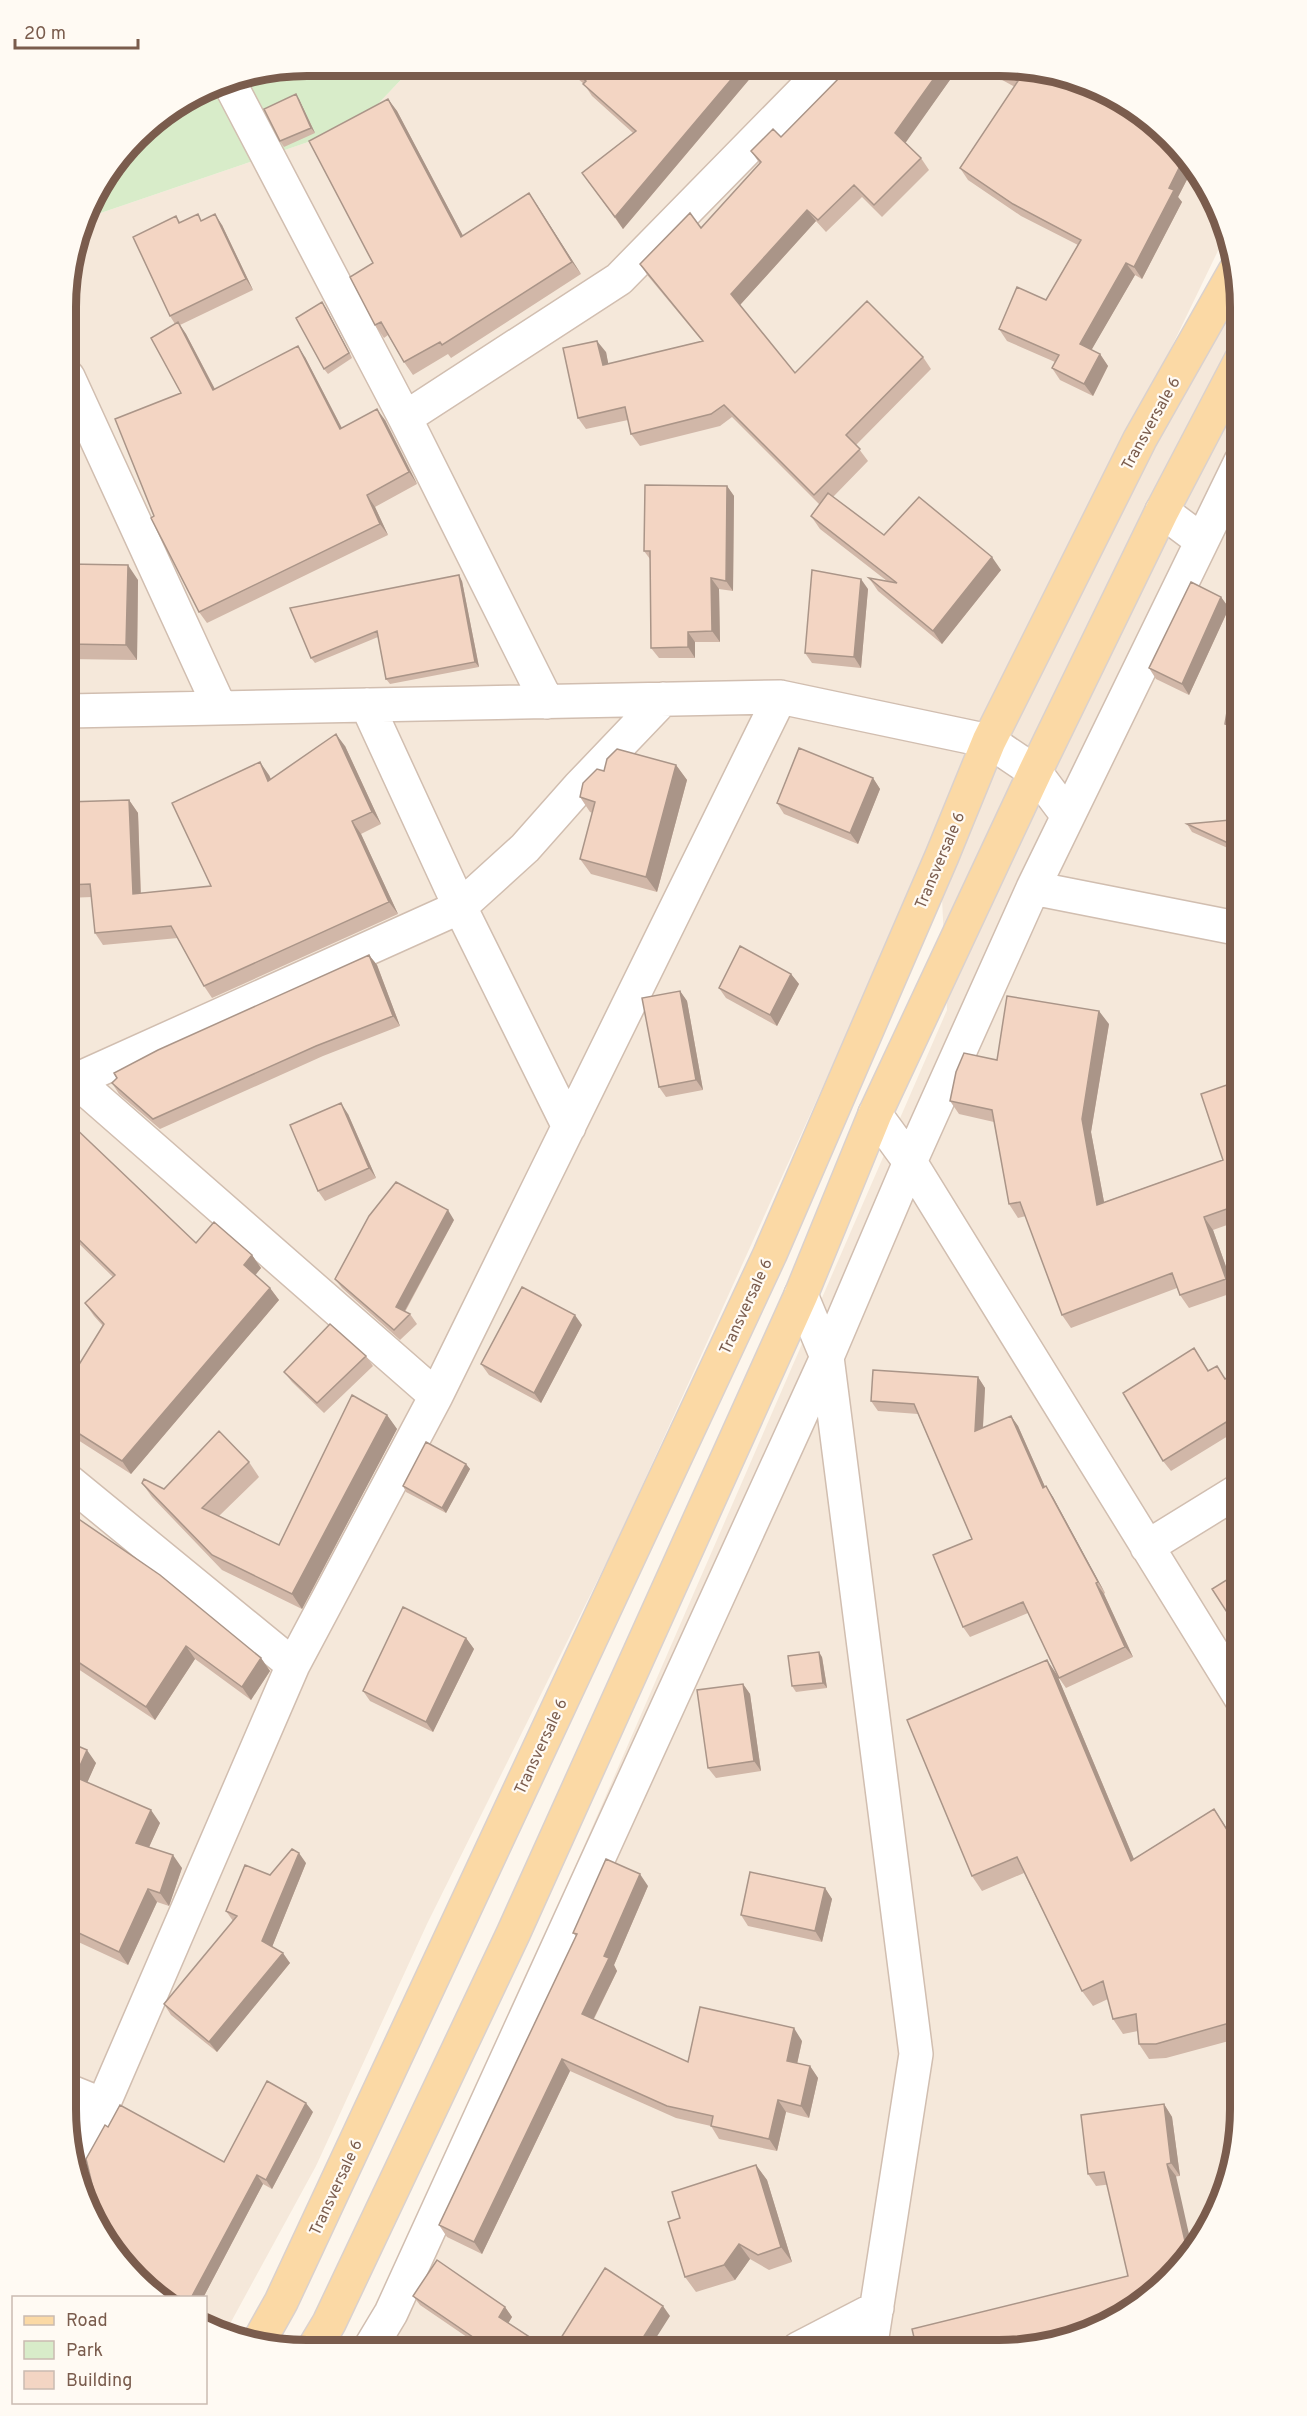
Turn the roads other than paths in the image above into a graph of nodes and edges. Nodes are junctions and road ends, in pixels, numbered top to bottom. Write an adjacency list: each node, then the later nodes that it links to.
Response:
1 (818, 76): 6 (street)
2 (233, 89): 6 (street)
3 (1229, 281): 16 (main road, Transversale 6)
4 (1230, 381): 8 (main road)
5 (76, 394): 14 (street)
6 (405, 418): 12 (street)
7 (1230, 484): 9 (street)
8 (1162, 511): 9 (street); 17 (main road)
9 (1202, 541): 18 (street)
10 (780, 697): 11 (street); 16 (street); 25 (street)
11 (663, 699): 12 (street); 20 (street)
12 (547, 702): 13 (street)
13 (368, 705): 14 (street); 20 (street)
14 (220, 708): 15 (street)
15 (76, 711)
16 (989, 741): 17 (street); 41 (main road, Transversale 6)
17 (1035, 772): 18 (street); 24 (main road)
18 (1068, 816): 19 (street)
19 (1033, 888): 21 (street); 26 (street)
20 (460, 907): 22 (street); 25 (street)
21 (1230, 926)
22 (76, 1080)
23 (76, 1086): 29 (street)
24 (875, 1114): 26 (street); 27 (main road)
25 (569, 1127): 29 (street)
26 (910, 1162): 28 (street); 32 (street)
27 (801, 1295): 28 (street); 35 (main road)
28 (827, 1357): 36 (street); 40 (street)
29 (436, 1396): 33 (street)
30 (76, 1487): 33 (street)
31 (1230, 1496): 32 (street)
32 (1147, 1547): 34 (street)
33 (293, 1665): 38 (street)
34 (1230, 1680)
35 (513, 1934): 36 (street); 42 (main road)
36 (554, 1955): 43 (street)
37 (76, 2094): 38 (street)
38 (104, 2105): 39 (street)
39 (79, 2146)
40 (877, 2308): 44 (street); 45 (street)
41 (262, 2335)
42 (319, 2340)
43 (375, 2340)
44 (815, 2340)
45 (872, 2340)

